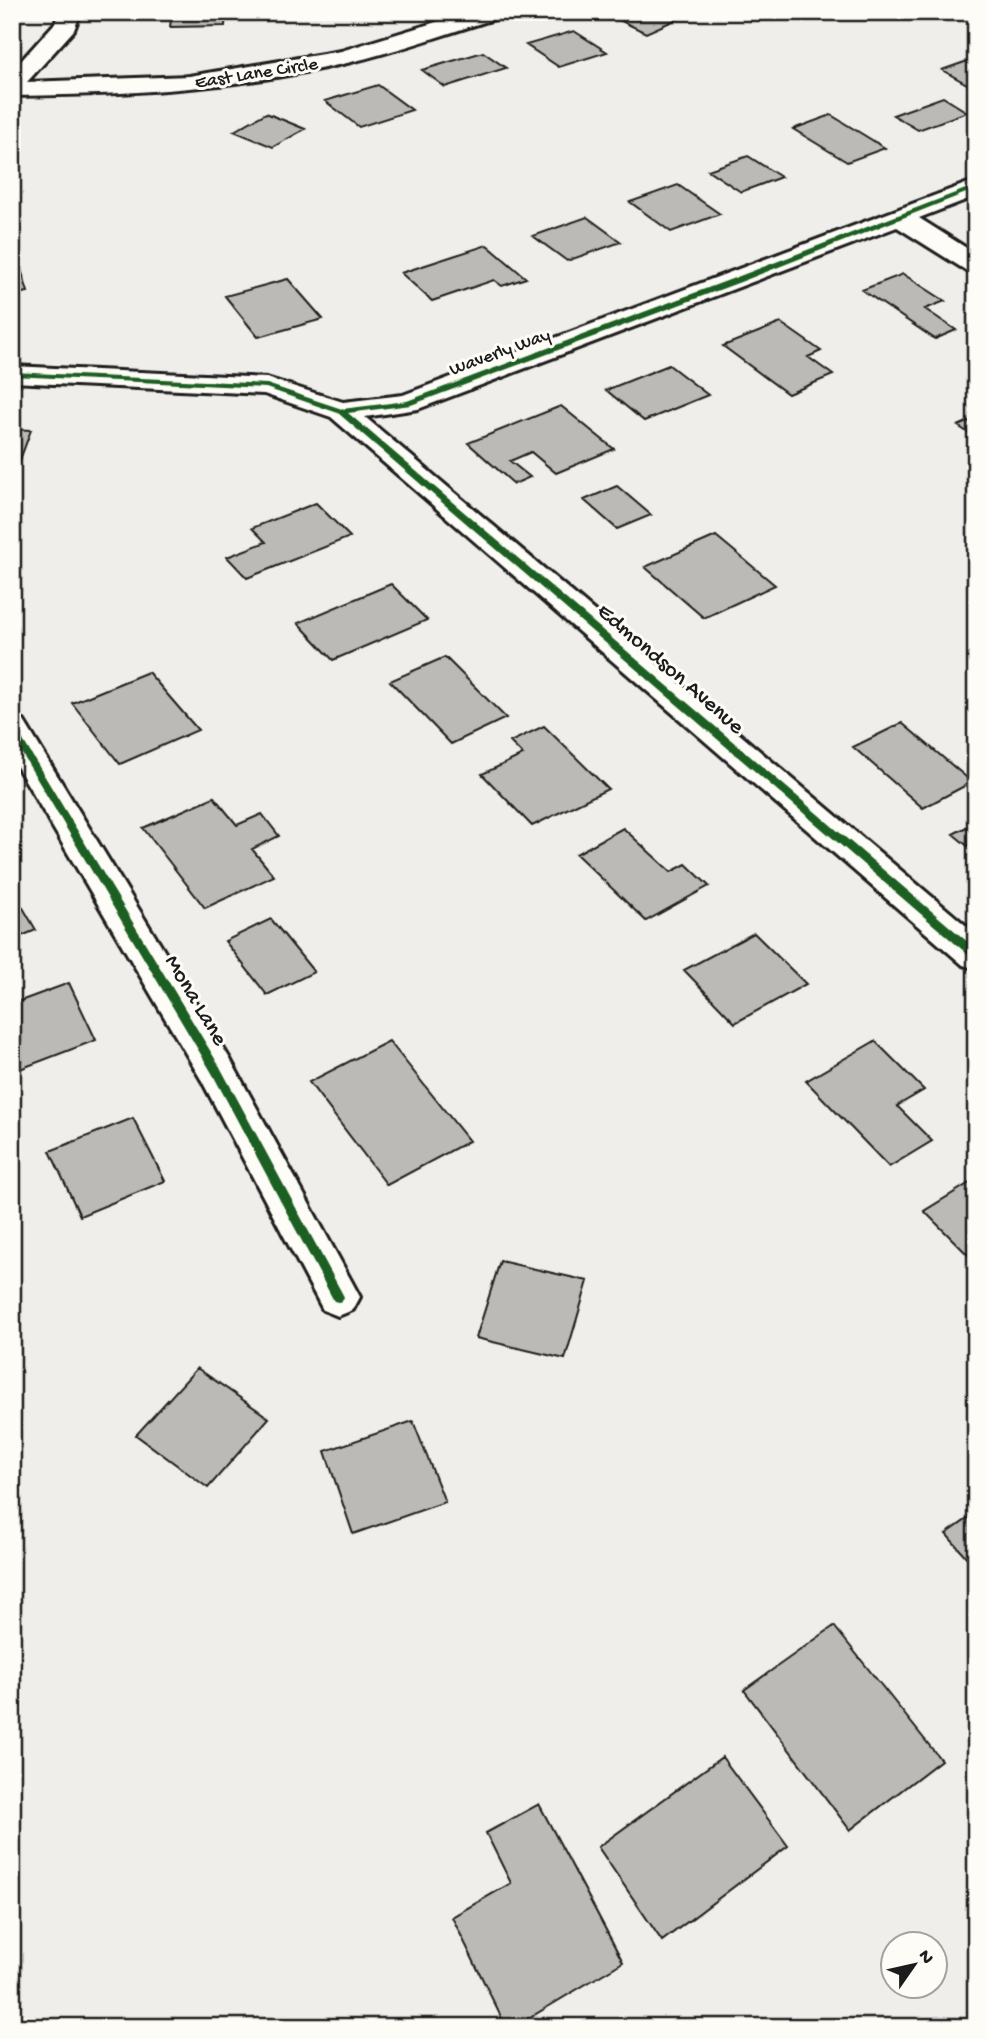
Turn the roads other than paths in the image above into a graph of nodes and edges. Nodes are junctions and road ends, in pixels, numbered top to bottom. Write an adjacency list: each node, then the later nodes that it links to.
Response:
1 (70, 12): 3 (street)
2 (493, 12): 3 (street, East Lane Circle)
3 (12, 87)
4 (976, 187): 5 (street, Waverly Way)
5 (901, 218): 6 (street); 8 (street, Waverly Way)
6 (976, 265)
7 (12, 374): 8 (street, Waverly Way)
8 (341, 411): 10 (street, Edmondson Avenue)
9 (12, 729): 11 (street, Mona Lane)
10 (976, 956)
11 (338, 1297)

